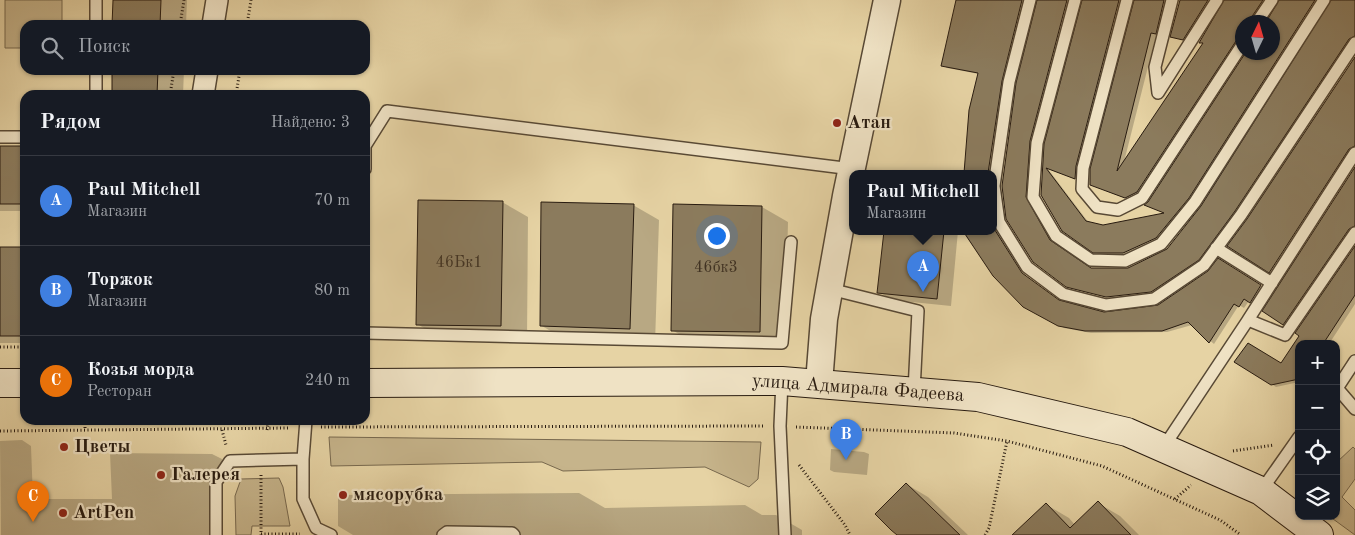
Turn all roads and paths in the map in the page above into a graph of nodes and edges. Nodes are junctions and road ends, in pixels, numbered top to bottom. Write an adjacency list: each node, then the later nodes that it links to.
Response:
1 (96, 0): 14 (lane)
2 (184, 0): 15 (path)
3 (217, 0): 16 (street)
4 (251, 0): 17 (path)
5 (887, 0): 32 (street)
6 (1030, 0): 33 (lane)
7 (1074, 0): 12 (lane)
8 (1127, 0): 19 (lane)
9 (1172, 0): 10 (lane)
10 (1217, 0)
11 (1272, 0): 13 (lane)
12 (1324, 0)
13 (1262, 15)
14 (96, 20)
15 (181, 20)
16 (214, 20)
17 (248, 20)
18 (1355, 42): 38 (lane)
19 (1235, 56)
20 (96, 75): 24 (lane)
21 (173, 75): 25 (path)
22 (206, 75): 26 (street)
23 (239, 75): 27 (path)
24 (96, 90)
25 (171, 90)
26 (204, 90)
27 (237, 90)
28 (0, 137): 29 (lane)
29 (20, 137)
30 (370, 138): 32 (lane)
31 (1355, 153): 39 (lane)
32 (852, 169)
33 (996, 170)
34 (849, 185): 40 (street)
35 (997, 208): 38 (lane)
36 (1355, 232): 41 (lane)
37 (790, 242): 42 (lane)
38 (1216, 248): 39 (lane)
39 (1272, 283): 41 (lane)
40 (830, 289): 50 (street); 52 (lane)
41 (1248, 320): 68 (lane)
42 (370, 333)
43 (0, 347): 44 (path)
44 (20, 347)
45 (1355, 361): 51 (lane)
46 (782, 381): 49 (main road, улица Адмирала Фадеева); 50 (main road, улица Адмирала Фадеева); 60 (lane)
47 (0, 383): 48 (main road)
48 (20, 383)
49 (370, 383)
50 (819, 383): 52 (main road, улица Адмирала Фадеева)
51 (1340, 385)
52 (914, 392): 68 (main road, улица Адмирала Фадеева)
53 (1340, 392): 54 (lane)
54 (1355, 409)
55 (370, 424): 60 (path)
56 (85, 425): 61 (path)
57 (268, 425): 63 (path)
58 (300, 425): 63 (path)
59 (306, 425): 70 (lane)
60 (780, 426): 65 (lane); 66 (path)
61 (85, 430): 62 (path); 64 (path)
62 (222, 430): 63 (path); 71 (path)
63 (267, 430)
64 (0, 431)
65 (781, 441): 83 (lane); 84 (path)
66 (1007, 441): 75 (path); 85 (path)
67 (1295, 441): 69 (path); 74 (lane)
68 (1163, 448): 74 (main road, улица Адмирала Фадеева)
69 (1230, 452)
70 (303, 459): 71 (lane); 80 (lane)
71 (230, 461): 79 (lane)
72 (260, 469): 77 (path)
73 (1194, 482): 75 (path)
74 (1262, 491): 87 (main road, улица Адмирала Фадеева)
75 (1175, 499): 86 (path)
76 (298, 527): 78 (path)
77 (261, 534): 78 (path)
78 (302, 534)
79 (216, 535)
80 (331, 535)
81 (443, 535): 82 (lane)
82 (514, 535)
83 (785, 535)
84 (850, 535)
85 (985, 535)
86 (1241, 535)
87 (1318, 535)

